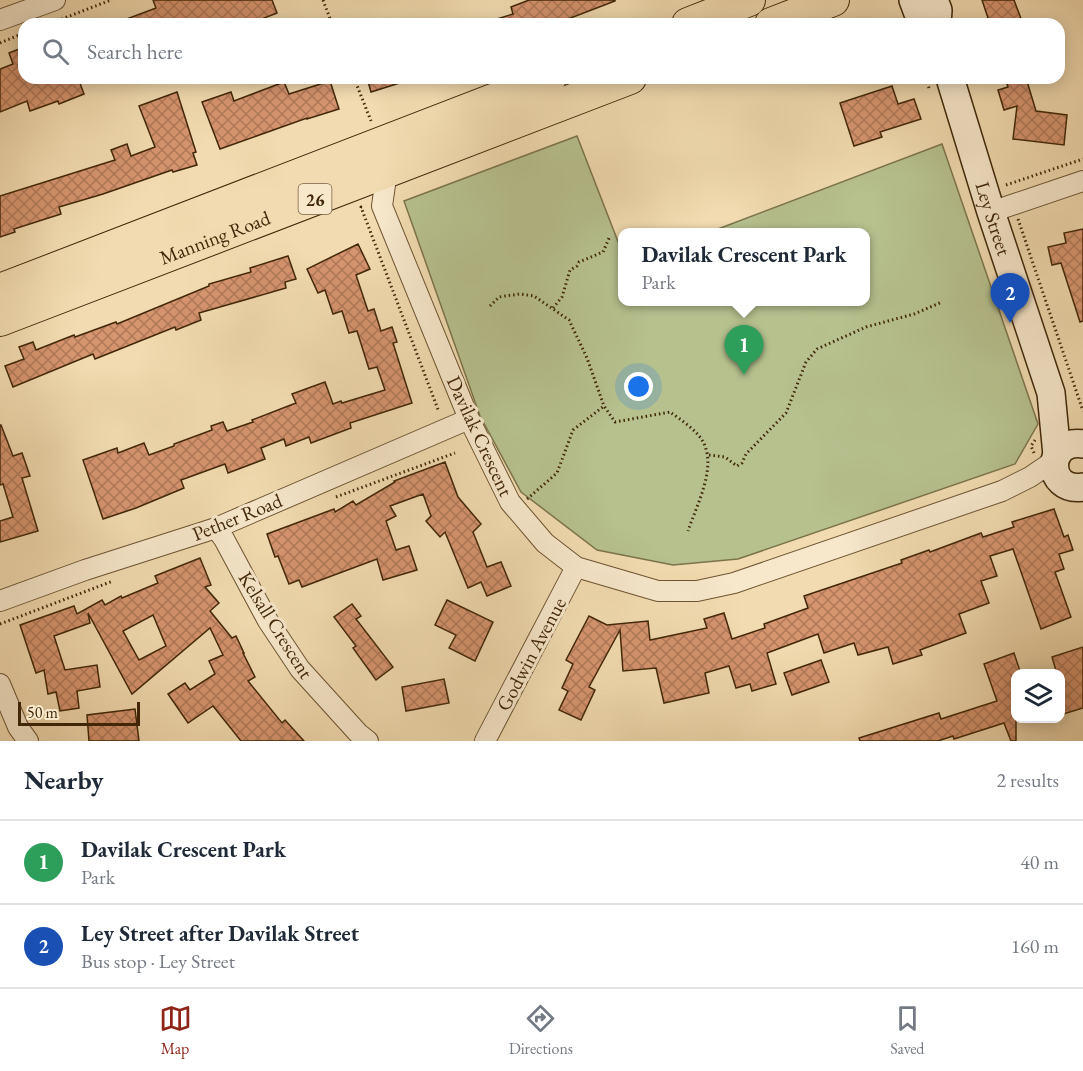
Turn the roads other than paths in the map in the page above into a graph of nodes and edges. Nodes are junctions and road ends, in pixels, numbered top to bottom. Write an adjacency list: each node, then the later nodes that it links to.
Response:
1 (55, 0): 10 (street)
2 (749, 0): 6 (main road)
3 (832, 0): 7 (main road)
4 (913, 0): 8 (street)
5 (934, 0): 9 (street)
6 (703, 18)
7 (786, 18)
8 (922, 18)
9 (937, 18)
10 (0, 20)
11 (534, 84): 19 (main road, Manning Road / 26)
12 (614, 84): 14 (main road, Manning Road / 26)
13 (952, 84): 18 (street, Ley Street)
14 (387, 171): 16 (main road, Manning Road / 26); 17 (street)
15 (1083, 181): 18 (street)
16 (355, 197): 17 (street); 20 (main road, Manning Road / 26)
17 (382, 206): 22 (street, Davilak Crescent)
18 (1002, 209): 21 (street, Ley Street)
19 (0, 290)
20 (0, 320)
21 (1052, 393): 23 (street, Ley Street); 25 (street, Ley Street)
22 (469, 419): 27 (street, Pether Road); 28 (street, Davilak Crescent)
23 (1083, 439)
24 (1083, 444): 25 (street)
25 (1065, 474): 26 (street); 28 (street, Davilak Crescent)
26 (1083, 510)
27 (216, 528): 29 (street, Pether Road); 32 (street, Kelsall Crescent)
28 (576, 567): 33 (street, Godwin Avenue)
29 (0, 601)
30 (0, 684): 31 (street)
31 (28, 741)
32 (368, 741)
33 (485, 741)

